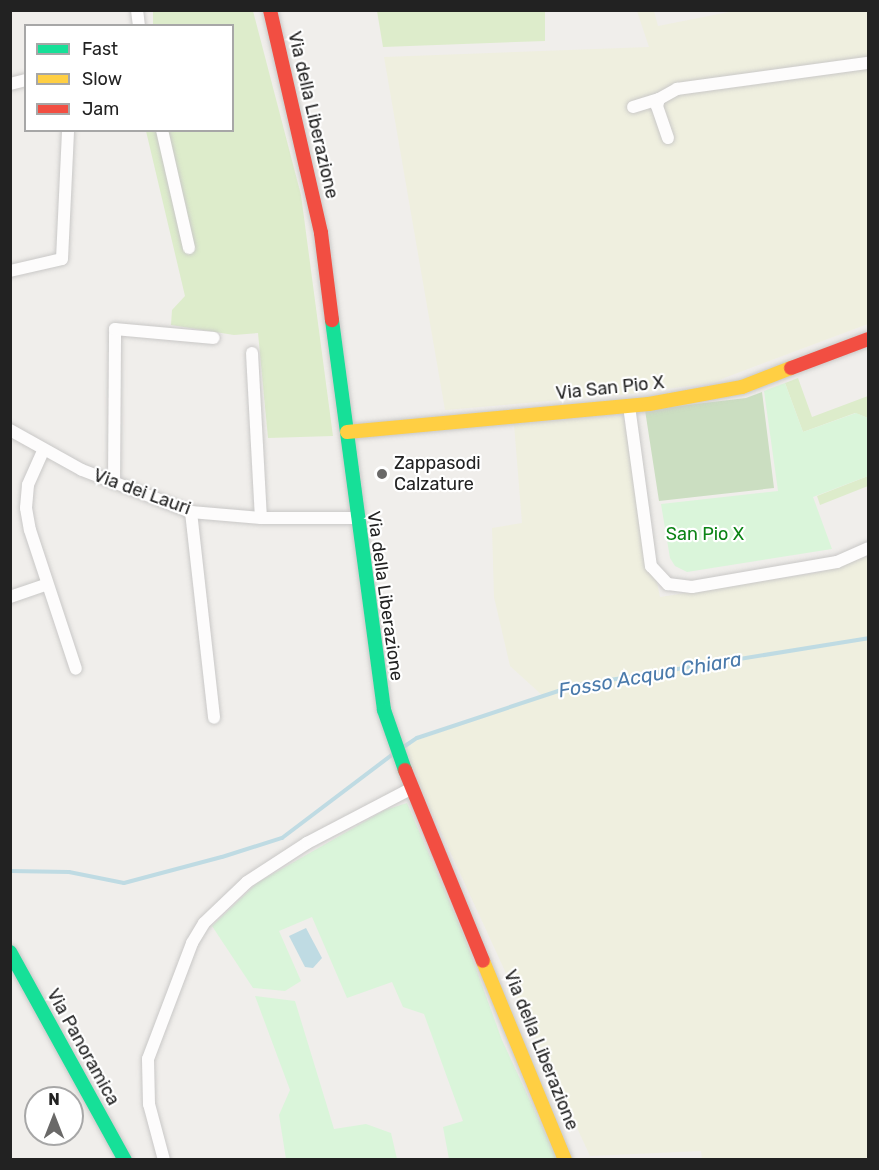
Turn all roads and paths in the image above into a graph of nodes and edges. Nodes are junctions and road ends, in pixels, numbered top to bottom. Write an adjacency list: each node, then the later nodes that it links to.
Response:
1 (271, 11): 15 (main road, Via della Liberazione)
2 (868, 63): 3 (street)
3 (659, 99): 4 (street); 7 (street)
4 (633, 107)
5 (68, 132): 9 (street)
6 (162, 132): 8 (street)
7 (668, 138)
8 (189, 248)
9 (10, 271)
10 (214, 338): 17 (street)
11 (868, 339): 13 (main road, Via San Pio X)
12 (252, 353): 19 (street)
13 (629, 406): 15 (main road, Via San Pio X); 21 (street)
14 (10, 430): 16 (street, Via dei Lauri)
15 (347, 432): 20 (main road, Via della Liberazione)
16 (44, 451): 17 (street, Via dei Lauri); 22 (street)
17 (114, 483): 18 (street, Via dei Lauri)
18 (191, 512): 19 (street, Via dei Lauri); 25 (street)
19 (261, 518): 20 (street, Via dei Lauri)
20 (356, 518): 26 (main road, Via della Liberazione)
21 (868, 549)
22 (47, 584): 23 (street); 24 (street)
23 (10, 597)
24 (76, 669)
25 (214, 718)
26 (412, 788): 29 (street); 30 (main road, Via della Liberazione)
27 (10, 952): 28 (main road, Via Panoramica)
28 (125, 1160)
29 (164, 1160)
30 (565, 1160)

